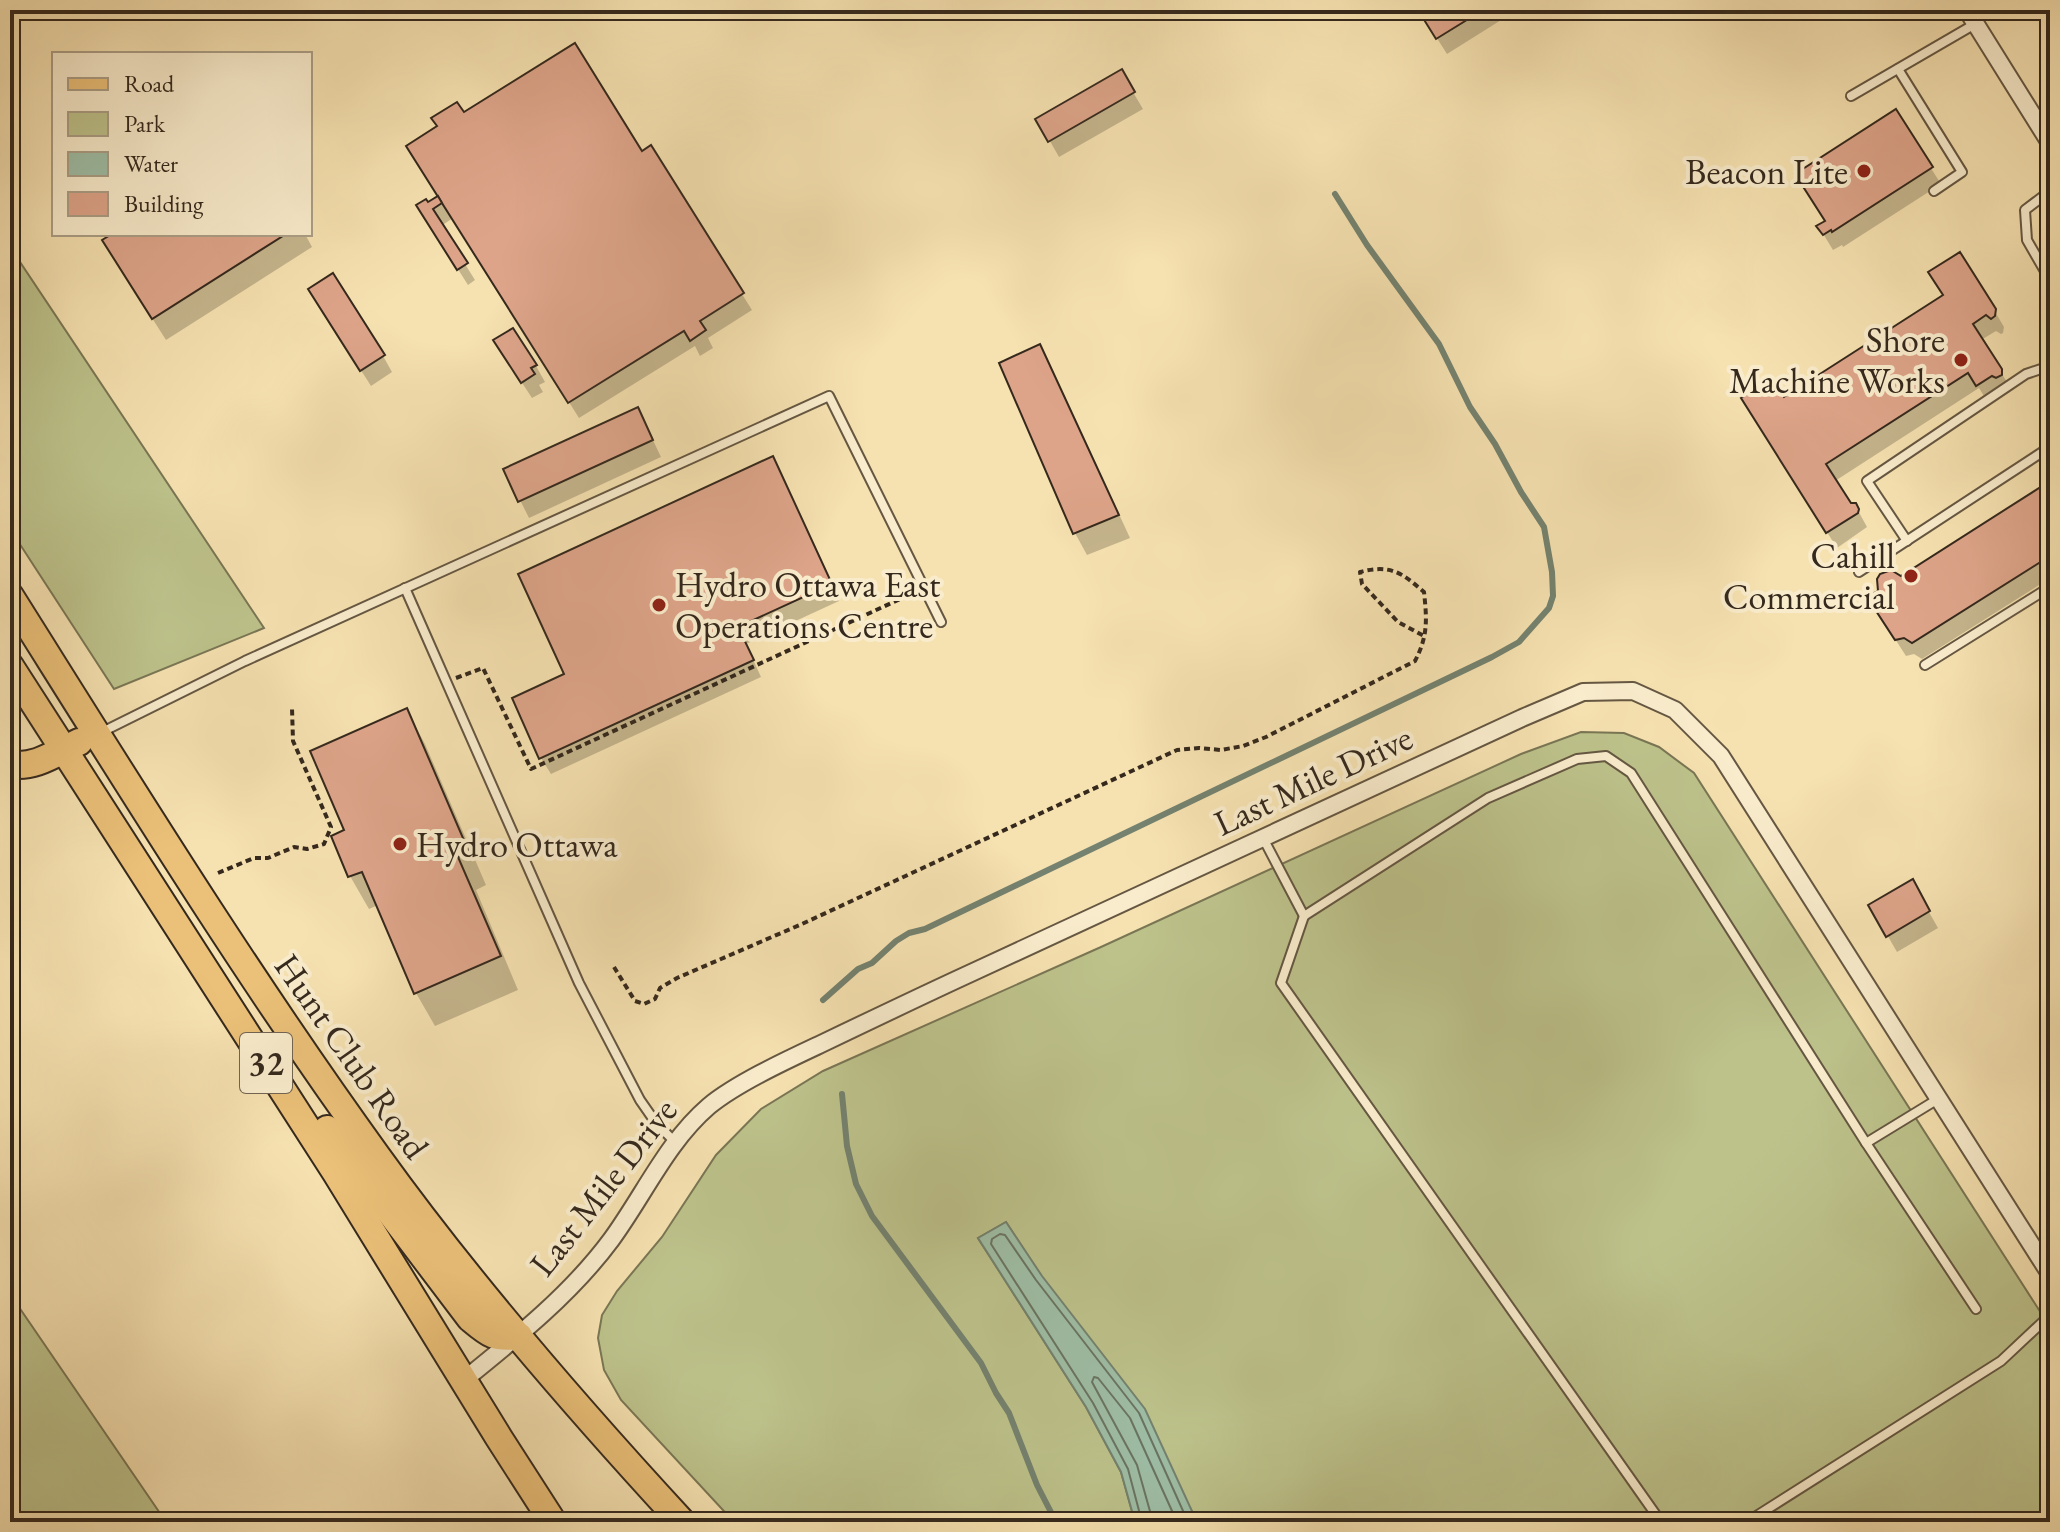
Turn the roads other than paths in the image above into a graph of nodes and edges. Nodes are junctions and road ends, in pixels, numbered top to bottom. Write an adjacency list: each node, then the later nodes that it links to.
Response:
1 (1971, 17): 2 (lane); 4 (street)
2 (1898, 69): 3 (lane); 5 (lane)
3 (1851, 96)
4 (2050, 143)
5 (1934, 191)
6 (2050, 191): 7 (lane)
7 (2050, 280)
8 (2050, 366): 10 (lane)
9 (2050, 447): 10 (lane)
10 (1907, 541): 11 (lane)
11 (1859, 572)
12 (2050, 587): 16 (lane)
13 (405, 588): 15 (lane); 18 (lane); 25 (lane)
14 (10, 596): 18 (main road, Hunt Club Road / 32)
15 (941, 622)
16 (1925, 665)
17 (10, 666): 19 (main road, Hunt Club Road / 32)
18 (97, 734): 19 (main road); 30 (main road, Hunt Club Road / 32)
19 (63, 749): 20 (main road); 23 (main road, Hunt Club Road / 32)
20 (10, 764)
21 (1263, 838): 22 (lane); 24 (street, Last Mile Drive); 25 (street, Last Mile Drive)
22 (1304, 916): 26 (lane); 34 (lane)
23 (212, 981): 30 (main road); 31 (main road, Hunt Club Road / 32)
24 (1939, 1098): 26 (lane); 27 (street, Last Mile Drive)
25 (675, 1142): 30 (street, Last Mile Drive)
26 (1866, 1143): 28 (lane)
27 (2050, 1274)
28 (1976, 1309)
29 (2050, 1315): 35 (lane)
30 (519, 1336): 31 (street, Last Mile Drive); 33 (main road, Hunt Club Road / 32)
31 (464, 1380): 32 (main road, Hunt Club Road / 32)
32 (553, 1522)
33 (682, 1522)
34 (1661, 1522)
35 (1747, 1522)

